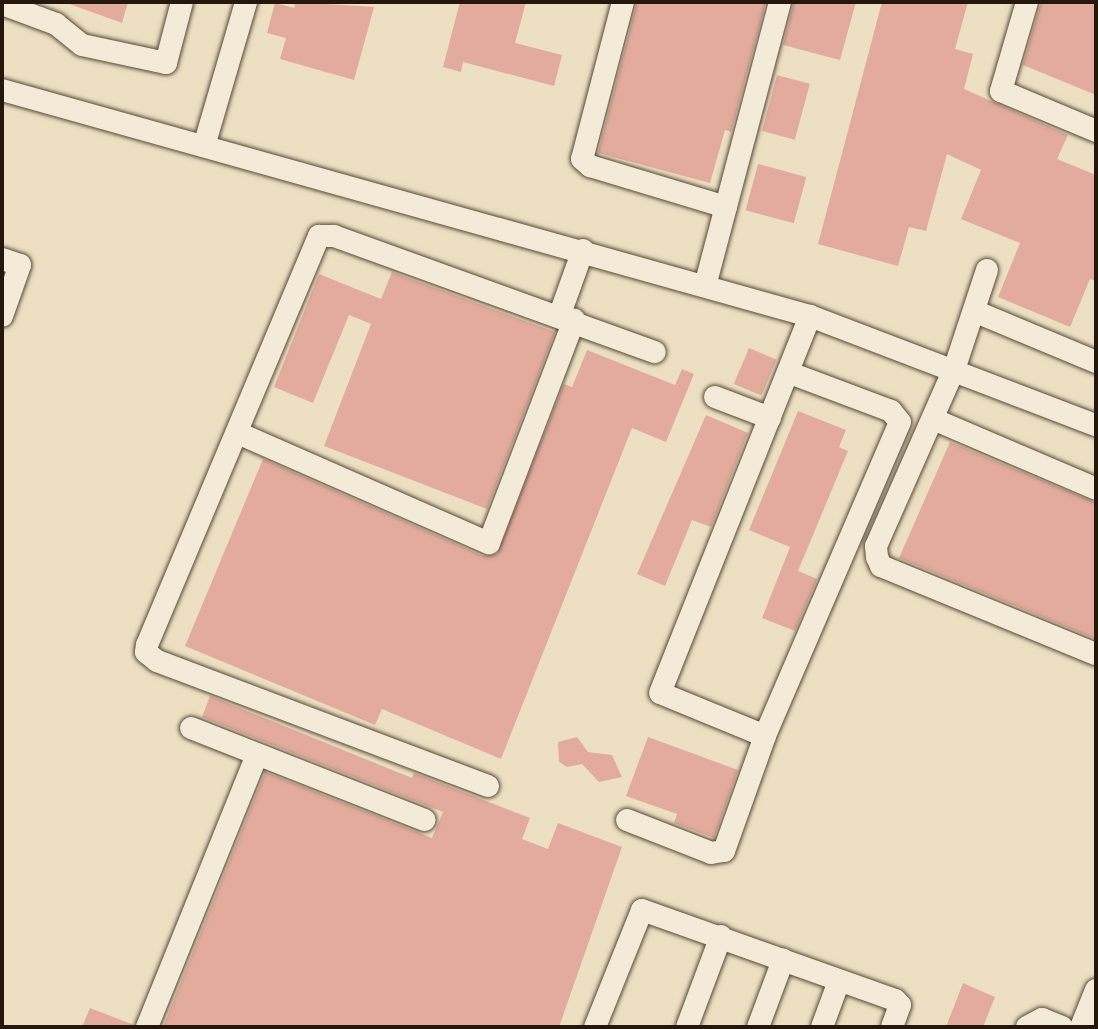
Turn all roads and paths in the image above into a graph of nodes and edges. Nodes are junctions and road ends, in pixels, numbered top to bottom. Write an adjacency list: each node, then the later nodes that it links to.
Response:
1 (182, 2): 6 (street)
2 (246, 2): 9 (street)
3 (623, 2): 10 (street)
4 (780, 2): 10 (street)
5 (1027, 2): 8 (street)
6 (2, 4)
7 (2, 90): 9 (street)
8 (1096, 131)
9 (204, 146): 11 (street)
10 (726, 207): 14 (street)
11 (583, 250): 14 (street); 18 (street)
12 (2, 259): 16 (street)
13 (987, 270): 15 (street)
14 (705, 286): 17 (street)
15 (974, 311): 20 (street); 21 (street)
16 (2, 316)
17 (810, 316): 21 (street); 22 (street)
18 (567, 317): 19 (street); 27 (street); 27 (street)
19 (655, 352)
20 (1096, 362)
21 (955, 367): 25 (street); 26 (street)
22 (790, 373): 24 (street); 31 (street)
23 (715, 397): 24 (street)
24 (770, 418): 31 (street)
25 (933, 419): 28 (street); 29 (street)
26 (1096, 425)
27 (238, 433): 33 (street)
28 (1096, 489)
29 (1096, 654)
30 (191, 728): 32 (street)
31 (765, 736): 35 (street)
32 (257, 755): 34 (street); 40 (street)
33 (488, 786)
34 (425, 820)
35 (627, 820)
36 (721, 936): 37 (street); 41 (street); 42 (street)
37 (783, 960): 38 (street); 43 (street)
38 (839, 981): 44 (street); 45 (street)
39 (1096, 990): 48 (street)
40 (147, 1027)
41 (595, 1027)
42 (687, 1027)
43 (758, 1027)
44 (822, 1027)
45 (892, 1027)
46 (1027, 1027): 47 (street)
47 (1062, 1027)
48 (1081, 1027)

